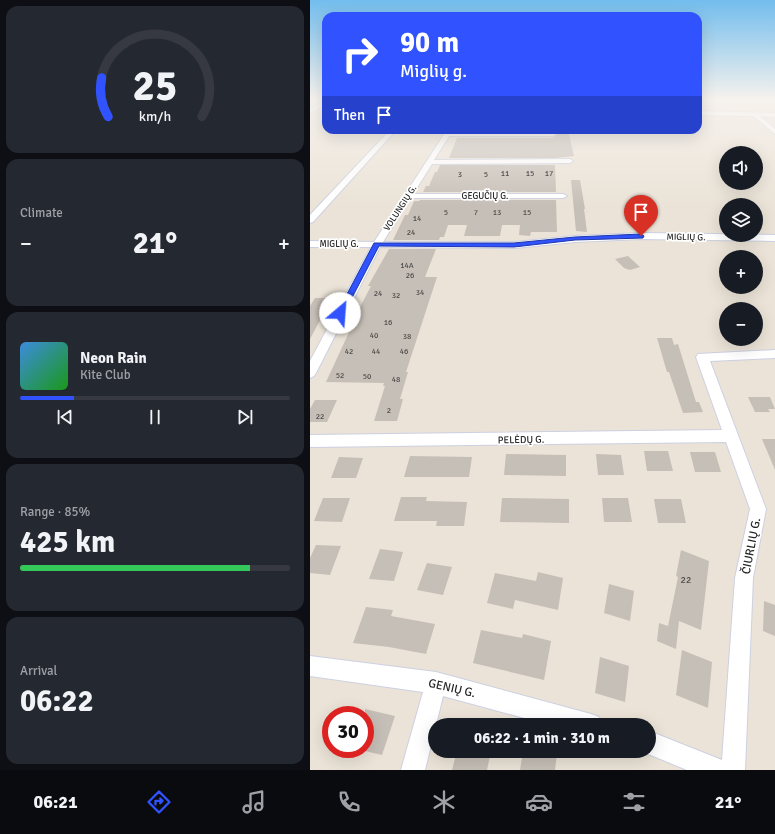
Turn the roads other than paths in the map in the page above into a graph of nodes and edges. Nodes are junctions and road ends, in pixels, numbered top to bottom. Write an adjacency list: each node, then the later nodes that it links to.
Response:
1 (388, 135): 7 (street)
2 (446, 135): 4 (street, VOLUNGIŲ G.)
3 (570, 161): 4 (street)
4 (430, 162): 5 (street, VOLUNGIŲ G.)
5 (407, 196): 6 (street, GEGUČIŲ G.); 10 (street, VOLUNGIŲ G.)
6 (563, 196)
7 (310, 220)
8 (775, 238): 10 (street, MIGLIŲ G.)
9 (310, 244): 10 (street, MIGLIŲ G.)
10 (377, 244): 12 (street, VOLUNGIŲ G.)
11 (775, 354): 13 (street, ČIURLIŲ G.)
12 (310, 373)
13 (731, 436): 14 (street, PELĖDŲ G.); 21 (street, ČIURLIŲ G.)
14 (310, 441)
15 (310, 666): 16 (street, GENIŲ G.)
16 (436, 683): 17 (street, GENIŲ G.); 19 (street)
17 (565, 718)
18 (656, 746): 20 (street)
19 (412, 770)
20 (717, 770)
21 (734, 770)

